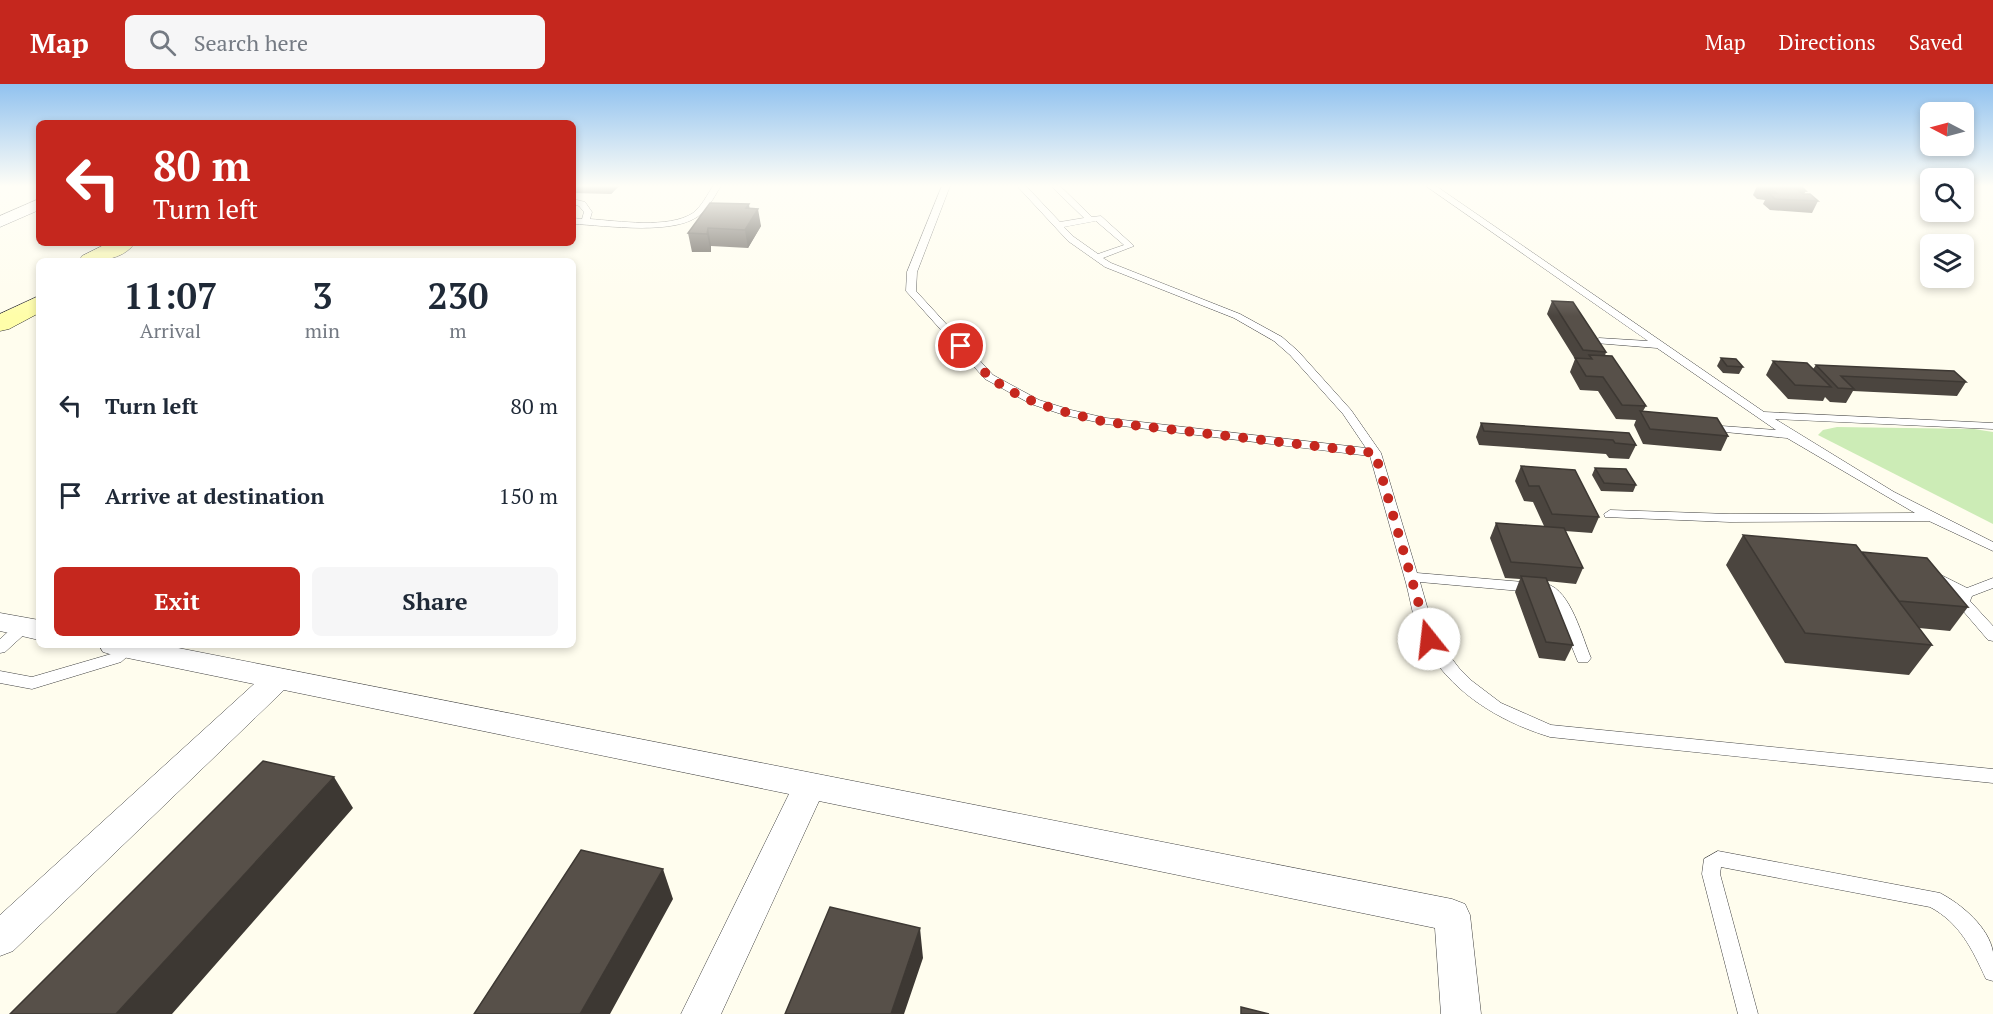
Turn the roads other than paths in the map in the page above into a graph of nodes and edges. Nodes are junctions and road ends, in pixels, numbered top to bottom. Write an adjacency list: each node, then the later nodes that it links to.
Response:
1 (929, 229): 20 (lane)
2 (1062, 229): 7 (lane)
3 (1111, 229): 7 (lane)
4 (1492, 229): 15 (lane)
5 (118, 246): 8 (main road)
6 (142, 246): 9 (main road)
7 (1096, 257): 20 (lane)
8 (96, 258)
9 (120, 258)
10 (36, 290): 12 (main road)
11 (36, 305): 13 (main road)
12 (0, 309)
13 (0, 324)
14 (1590, 328): 15 (lane)
15 (1658, 345): 16 (lane)
16 (1759, 415): 17 (lane); 19 (lane)
17 (1993, 426)
18 (1701, 428): 19 (lane)
19 (1790, 435): 22 (lane)
20 (1375, 453): 25 (lane)
21 (1610, 514): 22 (lane)
22 (1932, 517): 23 (lane)
23 (1993, 547)
24 (1918, 569): 27 (lane)
25 (1411, 577): 33 (lane); 36 (lane)
26 (1993, 583): 27 (lane)
27 (1966, 593): 29 (lane)
28 (21, 626): 30 (lane)
29 (1993, 636)
30 (0, 648)
31 (121, 648): 34 (lane)
32 (126, 648): 35 (street)
33 (1583, 658)
34 (0, 677)
35 (279, 678): 37 (street); 38 (street)
36 (1993, 776)
37 (810, 785): 40 (street); 41 (street)
38 (0, 939)
39 (1993, 972): 42 (lane)
40 (701, 1014)
41 (1461, 1014)
42 (1748, 1014)

